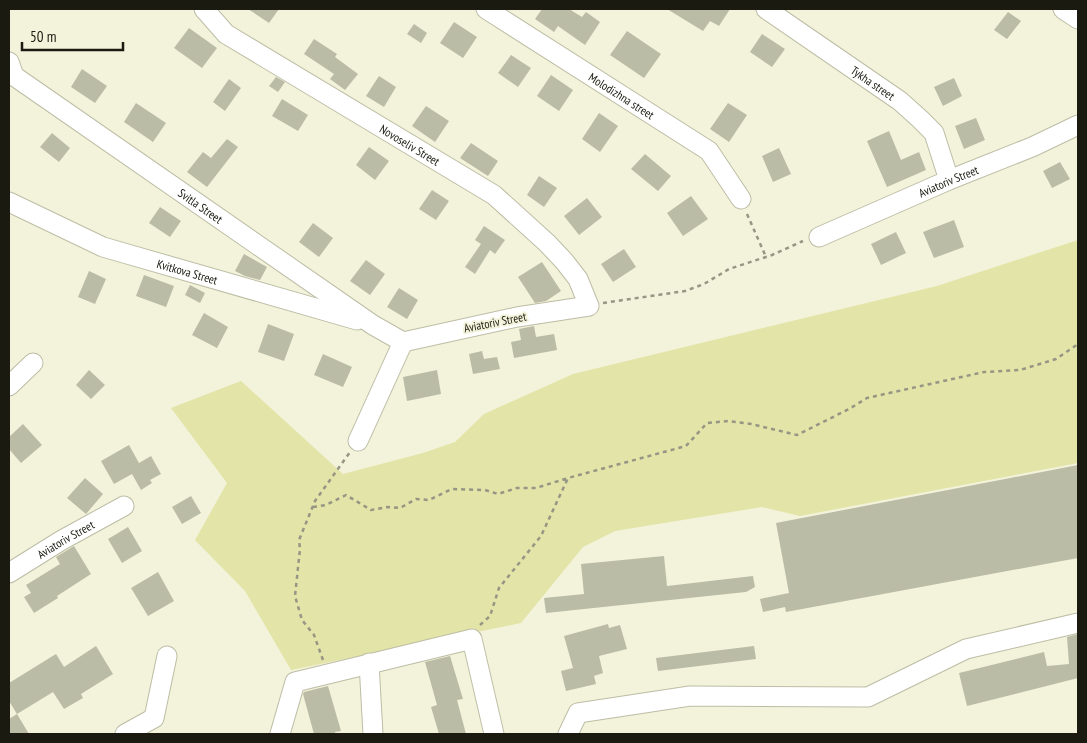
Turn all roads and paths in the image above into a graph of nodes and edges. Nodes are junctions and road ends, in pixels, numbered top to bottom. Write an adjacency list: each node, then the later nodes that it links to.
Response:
1 (204, 9): 13 (street, Novoseliv Street)
2 (486, 9): 9 (street, Molodizhna street)
3 (766, 9): 8 (street, Tykha street)
4 (1063, 9): 5 (street)
5 (1078, 19)
6 (9, 62): 14 (street, Svitla Street)
7 (1078, 126): 8 (street, Aviatoriv Street)
8 (950, 180): 11 (street, Aviatoriv Street)
9 (741, 198): 12 (path)
10 (9, 202): 14 (street, Kvitkova Street)
11 (819, 237): 12 (path)
12 (766, 257): 13 (path)
13 (588, 306): 15 (street, Aviatoriv Street)
14 (373, 325): 15 (street, Svitla Street)
15 (402, 342): 19 (street)
16 (1078, 344): 20 (path)
17 (33, 363): 18 (street)
18 (9, 386)
19 (358, 441): 22 (path)
20 (568, 478): 22 (path); 25 (path)
21 (124, 506): 23 (street, Aviatoriv Street)
22 (313, 507): 28 (path)
23 (9, 573)
24 (1078, 623): 33 (street)
25 (460, 642): 27 (street); 32 (street)
26 (166, 656): 29 (street)
27 (369, 663): 28 (street); 31 (street)
28 (327, 674): 30 (street)
29 (125, 734)
30 (280, 734)
31 (373, 734)
32 (494, 734)
33 (568, 734)

